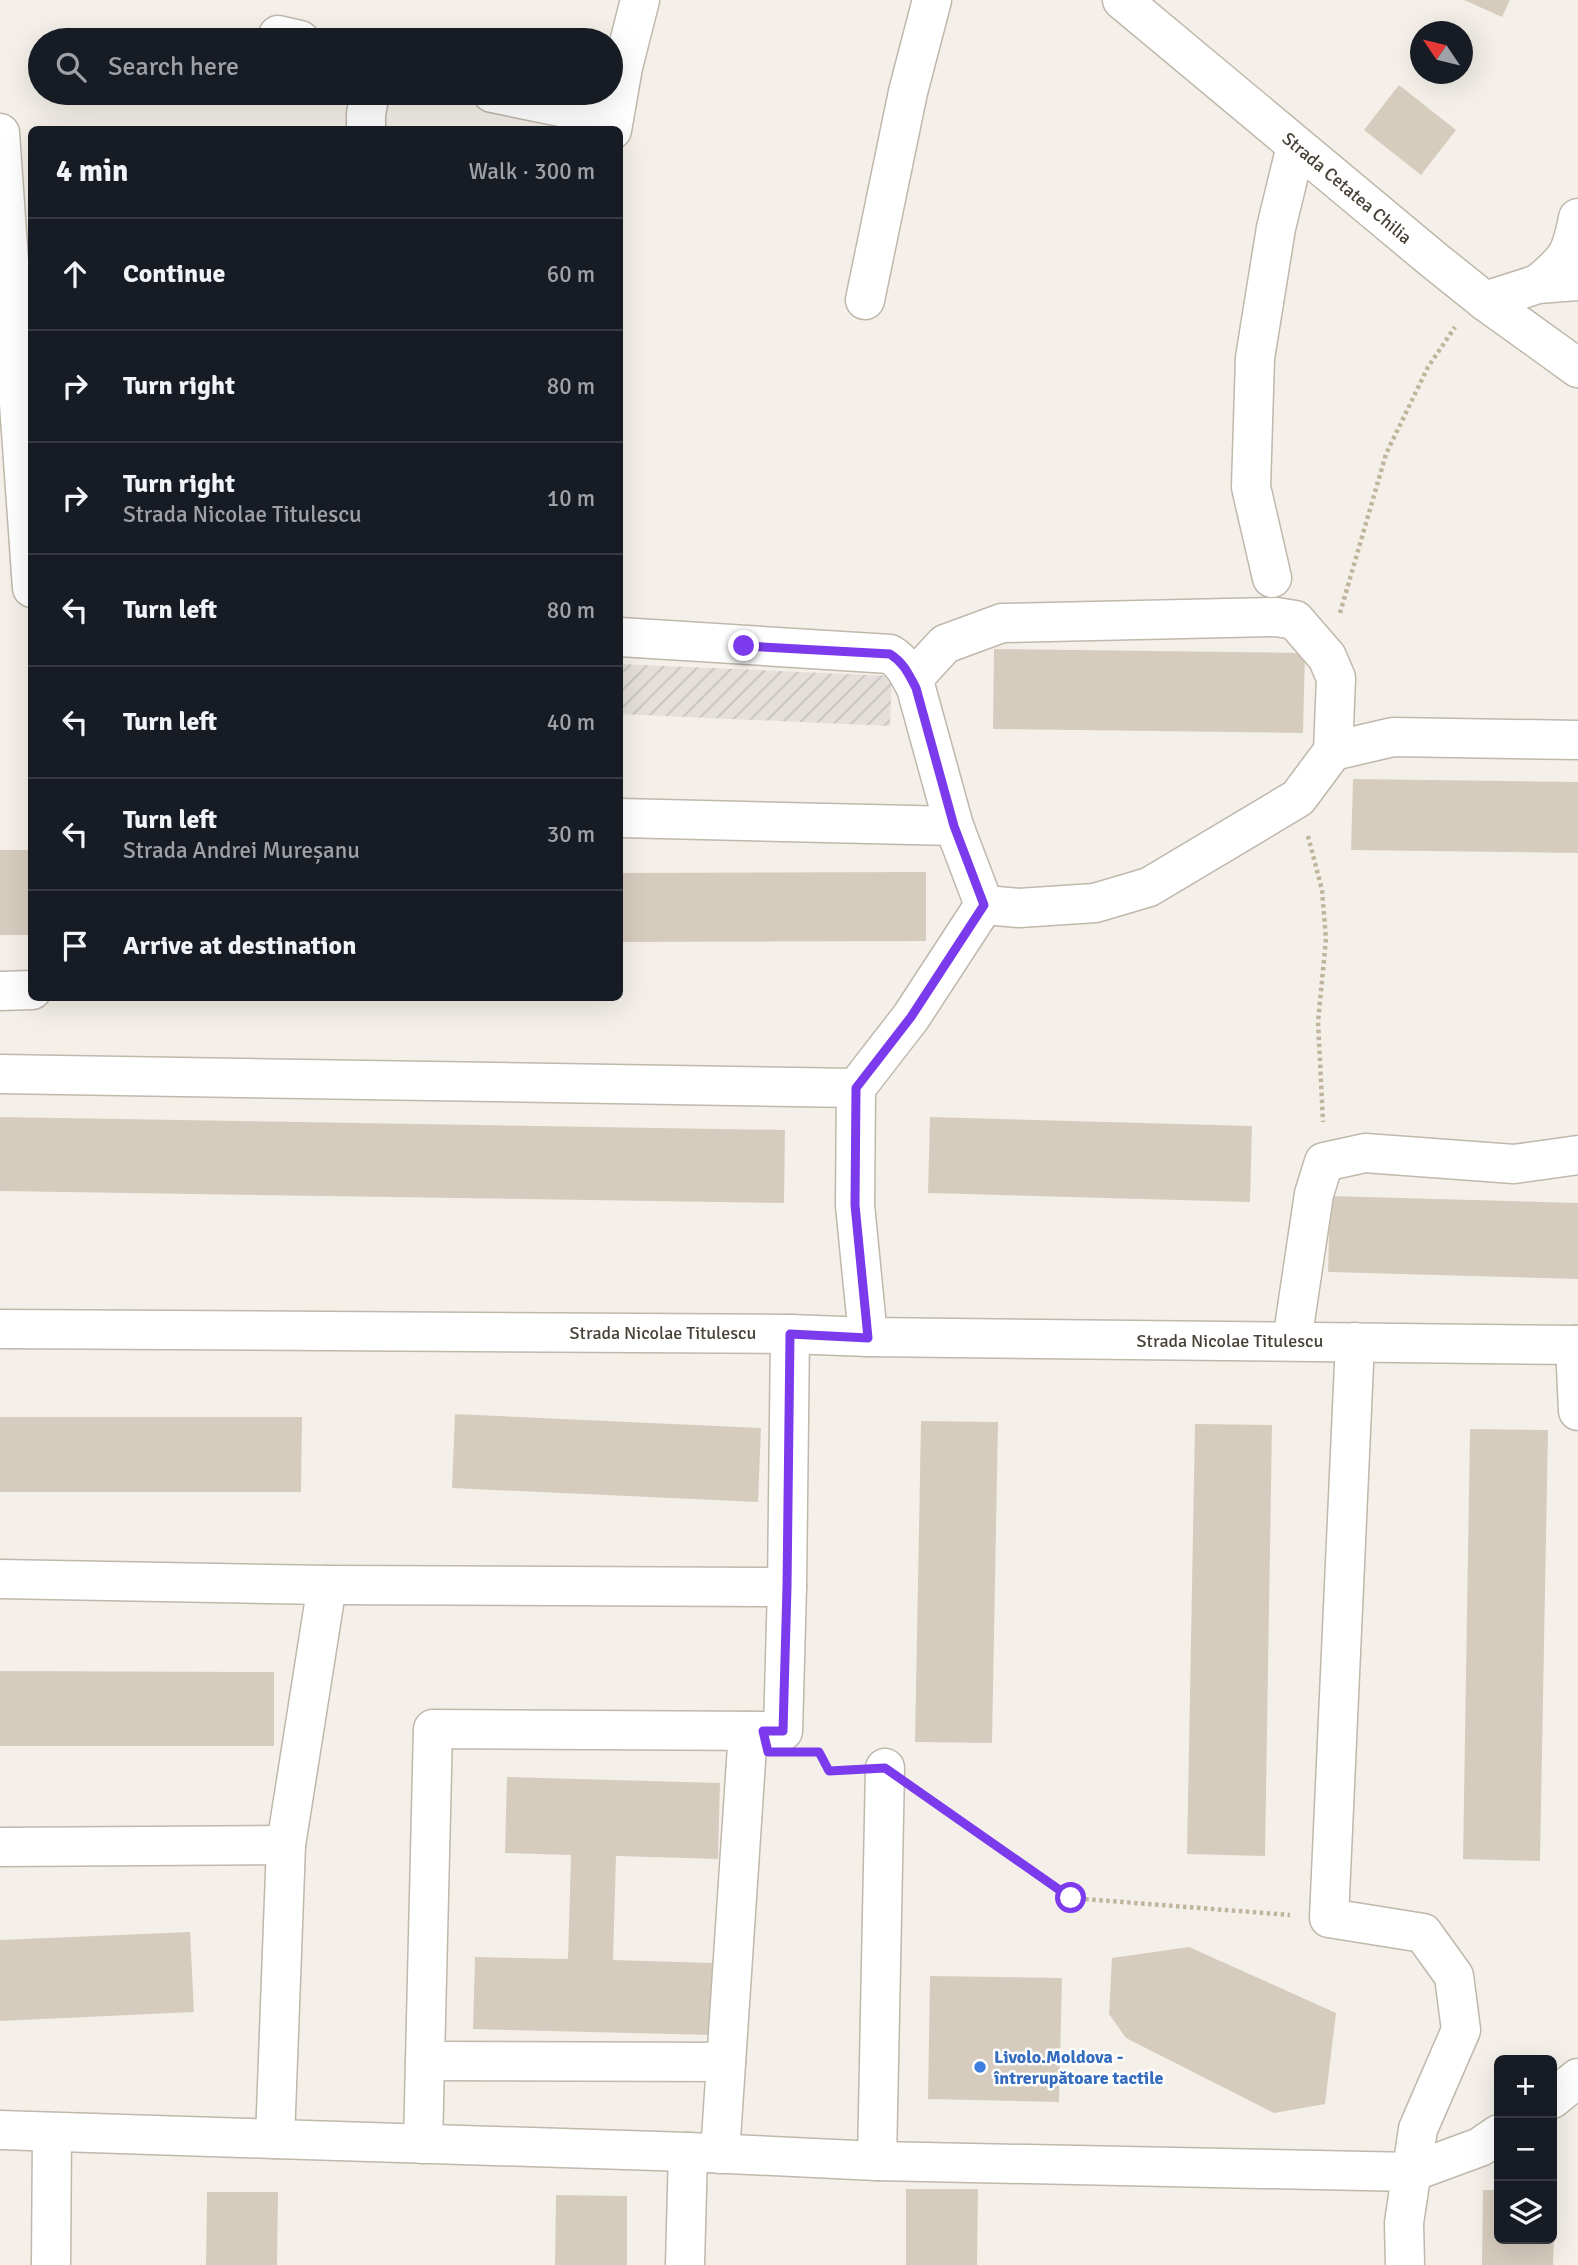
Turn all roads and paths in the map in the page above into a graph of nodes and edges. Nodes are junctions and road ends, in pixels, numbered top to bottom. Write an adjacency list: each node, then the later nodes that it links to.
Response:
1 (640, 0): 4 (street)
2 (932, 0): 16 (street)
3 (1122, 0): 11 (street, Strada Cetatea Chilia)
4 (623, 67)
5 (368, 105): 9 (street)
6 (539, 105): 8 (street)
7 (616, 105): 8 (street)
8 (613, 124)
9 (366, 126)
10 (0, 133): 18 (street)
11 (1296, 146): 15 (street, Strada Cetatea Chilia); 19 (street)
12 (1578, 218): 14 (street)
13 (1578, 281): 14 (street)
14 (1538, 284): 15 (street)
15 (1484, 299): 17 (street, Strada Cetatea Chilia); 21 (path)
16 (866, 300)
17 (1578, 368)
18 (28, 531)
19 (1272, 578)
20 (623, 637): 22 (street)
21 (1327, 657): 22 (street); 24 (street)
22 (901, 667): 27 (street)
23 (1578, 740): 24 (street)
24 (1333, 751): 25 (street)
25 (1298, 798): 28 (street); 34 (path)
26 (623, 818): 27 (street)
27 (954, 826): 28 (street)
28 (984, 905): 32 (street)
29 (28, 990): 30 (street)
30 (0, 991)
31 (0, 1074): 32 (street)
32 (856, 1088): 37 (street)
33 (1578, 1155): 34 (street)
34 (1324, 1162): 38 (street)
35 (0, 1329): 36 (street, Strada Nicolae Titulescu)
36 (790, 1334): 37 (street, Strada Nicolae Titulescu); 44 (street)
37 (868, 1338): 38 (street, Strada Nicolae Titulescu)
38 (1292, 1341): 39 (street, Strada Nicolae Titulescu)
39 (1355, 1342): 40 (street, Strada Nicolae Titulescu); 50 (street)
40 (1576, 1345): 41 (street)
41 (1578, 1410)
42 (0, 1579): 43 (street)
43 (327, 1585): 44 (street); 48 (street)
44 (787, 1587): 45 (street)
45 (748, 1731): 51 (street); 52 (street)
46 (807, 1752): 47 (path)
47 (885, 1768): 50 (path); 61 (street)
48 (286, 1845): 49 (street); 58 (street)
49 (0, 1847)
50 (1329, 1918): 62 (street)
51 (425, 2061): 52 (street); 59 (street)
52 (726, 2062): 60 (street)
53 (1578, 2078): 54 (street)
54 (1557, 2095)
55 (0, 2130): 56 (street)
56 (52, 2133): 58 (street); 63 (street)
57 (1494, 2137): 62 (street)
58 (275, 2139): 59 (street)
59 (423, 2144): 60 (street)
60 (704, 2153): 61 (street); 64 (street)
61 (877, 2161): 62 (street)
62 (1412, 2172): 65 (street)
63 (51, 2265)
64 (685, 2265)
65 (1405, 2265)

